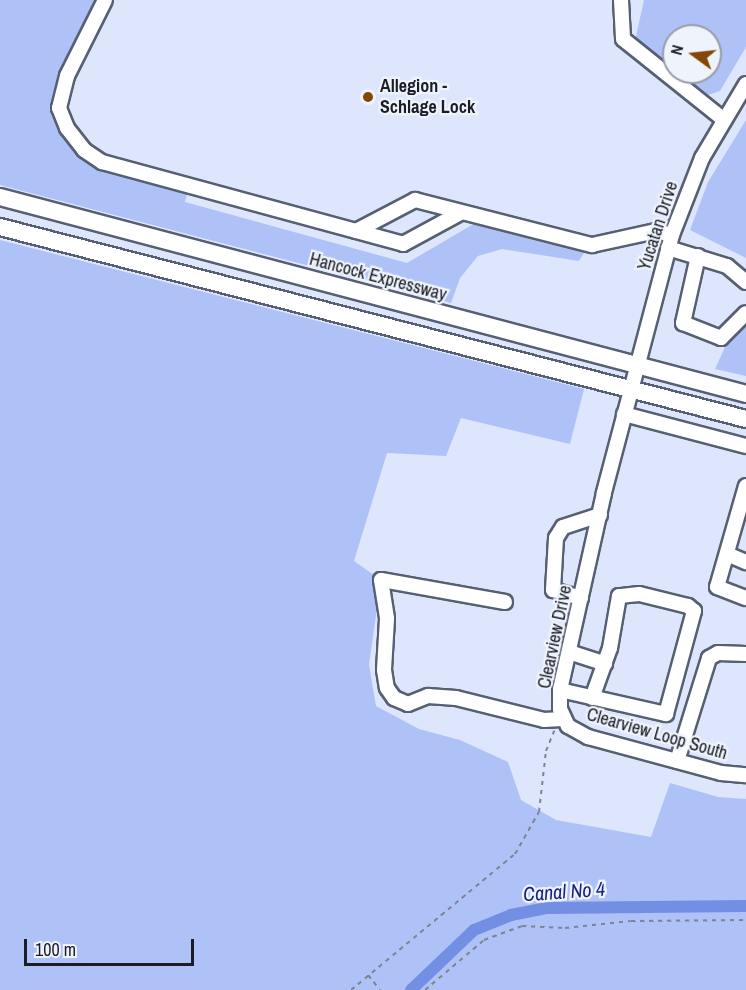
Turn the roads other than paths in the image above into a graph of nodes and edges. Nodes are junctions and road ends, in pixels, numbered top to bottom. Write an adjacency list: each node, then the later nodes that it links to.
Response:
1 (105, 0): 8 (street)
2 (621, 0): 4 (street)
3 (746, 84): 4 (street, Yucatan Drive)
4 (724, 120): 9 (street, Yucatan Drive)
5 (0, 197): 13 (main road, Hancock Expressway)
6 (460, 213): 8 (street); 8 (street); 9 (street)
7 (0, 227): 14 (main road)
8 (356, 231)
9 (670, 241): 10 (street); 13 (street, Yucatan Drive)
10 (698, 256): 11 (street); 12 (street)
11 (746, 282)
12 (746, 313)
13 (636, 365): 14 (street, Yucatan Drive); 15 (main road, Hancock Expressway)
14 (630, 389): 16 (street, Clearview Drive); 17 (main road)
15 (746, 394)
16 (624, 414): 18 (street); 20 (street, Clearview Drive)
17 (746, 419)
18 (746, 446)
19 (746, 486): 21 (street)
20 (600, 515): 23 (street, Clearview Drive); 23 (street)
21 (727, 554): 22 (street); 24 (street)
22 (746, 562)
23 (581, 598): 26 (street, Clearview Drive)
24 (746, 598)
25 (505, 602): 31 (street)
26 (569, 652): 28 (street); 29 (street, Clearview Drive)
27 (746, 654): 32 (street)
28 (605, 664): 30 (street); 30 (street)
29 (560, 690): 30 (street); 31 (street, Clearview Drive)
30 (592, 698)
31 (562, 718): 32 (street, Clearview Loop South)
32 (677, 761): 33 (street, Clearview Loop South)
33 (746, 775)

